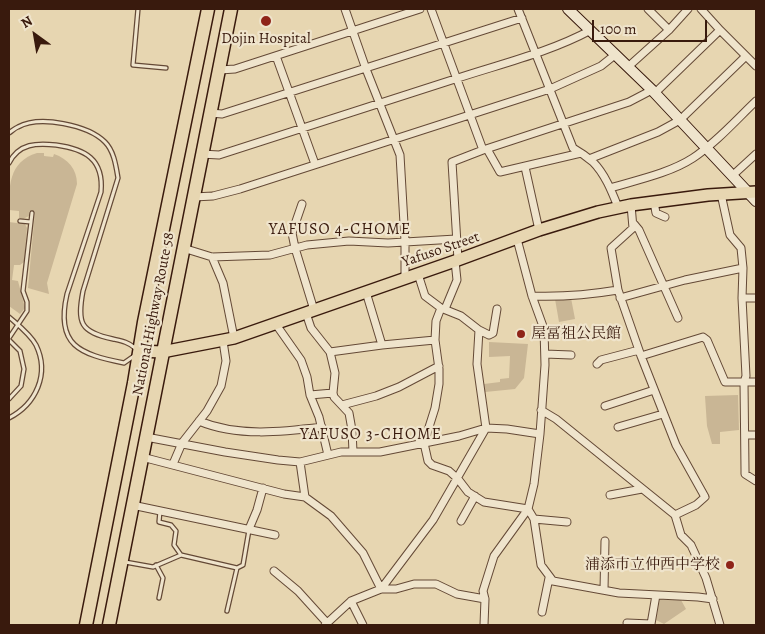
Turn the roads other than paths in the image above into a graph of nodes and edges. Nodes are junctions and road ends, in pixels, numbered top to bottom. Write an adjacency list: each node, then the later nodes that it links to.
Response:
1 (138, 9): 24 (lane)
2 (208, 9): 94 (highway, National Highway Route 58)
3 (231, 9): 26 (highway, National Highway Route 58)
4 (345, 9): 16 (street)
5 (420, 9): 16 (street)
6 (431, 9): 17 (street)
7 (518, 9): 12 (street)
8 (568, 9): 13 (street)
9 (648, 9): 14 (street)
10 (688, 9): 14 (street)
11 (701, 9): 15 (street)
12 (522, 18): 17 (street); 18 (street)
13 (591, 30): 18 (street); 19 (street)
14 (669, 30): 22 (street)
15 (720, 30): 21 (street); 29 (street)
16 (353, 31): 20 (street); 25 (street)
17 (444, 44): 25 (street); 27 (street)
18 (536, 54): 27 (street); 28 (street)
19 (616, 54): 22 (street); 28 (street)
20 (276, 56): 26 (street); 30 (street)
21 (746, 56): 23 (street); 35 (street)
22 (629, 66): 29 (street)
23 (756, 66)
24 (166, 68)
25 (366, 69): 30 (street); 32 (street)
26 (220, 70): 33 (highway, National Highway Route 58)
27 (457, 79): 32 (street); 34 (street)
28 (550, 89): 34 (street); 36 (street)
29 (654, 91): 35 (street); 36 (street)
30 (289, 93): 33 (street); 37 (street)
31 (756, 101): 40 (street)
32 (380, 104): 37 (street); 39 (street)
33 (210, 113): 43 (highway, National Highway Route 58)
34 (469, 114): 39 (street); 41 (street)
35 (680, 120): 40 (street); 45 (street)
36 (564, 123): 41 (street); 42 (street)
37 (303, 129): 43 (street); 47 (street)
38 (9, 133): 94 (lane)
39 (393, 139): 47 (street); 67 (street)
40 (706, 148): 49 (street); 50 (street)
41 (485, 150): 48 (street); 65 (street)
42 (581, 153): 45 (street); 48 (street)
43 (201, 154): 53 (highway, National Highway Route 58)
44 (756, 154): 49 (street)
45 (589, 159): 50 (street)
46 (9, 163): 94 (lane)
47 (315, 164): 53 (street)
48 (525, 167): 64 (street)
49 (732, 176): 51 (street)
50 (610, 188): 58 (street)
51 (752, 192): 52 (main road, Yafuso Street); 55 (street)
52 (721, 194): 54 (main road, Yafuso Street); 72 (street)
53 (194, 196): 68 (highway, National Highway Route 58)
54 (654, 202): 57 (main road, Yafuso Street); 60 (street)
55 (756, 202)
56 (302, 204): 69 (street)
57 (631, 205): 58 (main road, Yafuso Street); 63 (street)
58 (618, 208): 64 (main road, Yafuso Street)
59 (32, 213): 62 (lane)
60 (665, 217)
61 (20, 221): 62 (lane)
62 (31, 222): 88 (lane)
63 (634, 224): 75 (street); 76 (street)
64 (539, 230): 66 (main road, Yafuso Street)
65 (456, 239): 67 (street); 71 (street)
66 (517, 239): 71 (main road, Yafuso Street); 78 (street)
67 (405, 241): 69 (street); 74 (street)
68 (183, 248): 70 (street); 95 (highway, National Highway Route 58)
69 (295, 248): 70 (street); 84 (street)
70 (212, 257): 91 (street)
71 (457, 261): 73 (main road, Yafuso Street); 82 (street)
72 (743, 268): 75 (street); 80 (street)
73 (418, 274): 74 (main road, Yafuso Street); 82 (street)
74 (405, 278): 77 (main road, Yafuso Street)
75 (664, 287): 79 (street); 86 (street)
76 (618, 290): 78 (street); 79 (street)
77 (366, 292): 84 (main road, Yafuso Street); 93 (street)
78 (532, 296): 98 (street)
79 (620, 298): 97 (street)
80 (742, 298): 81 (street); 102 (street)
81 (756, 298)
82 (443, 308): 89 (street); 92 (street)
83 (498, 309): 89 (street)
84 (310, 311): 87 (main road, Yafuso Street); 96 (street)
85 (9, 317): 88 (lane)
86 (678, 318)
87 (275, 323): 91 (main road, Yafuso Street); 106 (street)
88 (18, 325): 90 (lane); 112 (lane)
89 (478, 330): 116 (street)
90 (9, 339): 107 (lane)
91 (228, 339): 95 (main road, Yafuso Street); 113 (street)
92 (436, 340): 93 (street); 101 (street)
93 (382, 345): 96 (street)
94 (140, 352): 95 (main road, Yafuso Street); 162 (highway, National Highway Route 58)
95 (162, 352): 120 (highway, National Highway Route 58)
96 (330, 352): 105 (street)
97 (640, 353): 100 (street); 102 (street); 104 (street)
98 (545, 354): 99 (street); 110 (street)
99 (571, 355)
100 (597, 364)
101 (439, 366): 108 (street); 122 (street)
102 (744, 382): 103 (street); 119 (street)
103 (756, 382)
104 (654, 390): 109 (street); 111 (street)
105 (333, 393): 106 (street); 108 (street)
106 (310, 395): 114 (street)
107 (9, 399)
108 (342, 405): 123 (street)
109 (605, 406)
110 (541, 410): 117 (street); 131 (street)
111 (663, 414): 115 (street); 138 (street)
112 (9, 418)
113 (199, 421): 114 (street); 121 (street)
114 (322, 427): 124 (street)
115 (618, 427)
116 (486, 428): 117 (street); 122 (street); 128 (street)
117 (540, 434): 136 (street)
118 (756, 435): 119 (street)
119 (745, 436): 129 (street)
120 (146, 437): 121 (street); 125 (highway, National Highway Route 58)
121 (182, 443): 126 (street); 127 (street)
122 (424, 443): 123 (street); 128 (street)
123 (353, 452): 124 (street)
124 (328, 455): 126 (street)
125 (142, 457): 127 (street); 135 (highway, National Highway Route 58)
126 (300, 462): 133 (street)
127 (173, 464): 130 (street)
128 (458, 479): 134 (street); 151 (street)
129 (756, 481)
130 (263, 488): 133 (street); 142 (street)
131 (642, 489): 132 (street); 138 (street)
132 (610, 494)
133 (306, 496): 151 (street)
134 (474, 496): 136 (street); 140 (street)
135 (132, 505): 137 (street); 146 (highway, National Highway Route 58)
136 (528, 509): 139 (street); 155 (street)
137 (160, 510): 142 (street); 145 (lane)
138 (675, 515): 156 (street)
139 (534, 519): 141 (street); 150 (street)
140 (461, 521)
141 (567, 522)
142 (249, 529): 143 (street); 148 (lane)
143 (275, 535)
144 (605, 541): 152 (street)
145 (181, 555): 147 (lane); 148 (lane)
146 (122, 562): 147 (lane); 163 (highway, National Highway Route 58)
147 (156, 565): 154 (lane)
148 (237, 568): 158 (lane)
149 (274, 571): 161 (street)
150 (549, 578): 152 (street); 159 (street)
151 (381, 589): 155 (street); 157 (street)
152 (604, 590): 153 (street)
153 (656, 595): 156 (street); 160 (street)
154 (159, 598)
155 (485, 599): 165 (street)
156 (713, 599): 166 (street)
157 (351, 601): 161 (street); 164 (street)
158 (227, 611)
159 (542, 612)
160 (627, 623)
161 (326, 624)
162 (86, 625)
163 (109, 625)
164 (363, 625)
165 (484, 625)
166 (720, 625)

